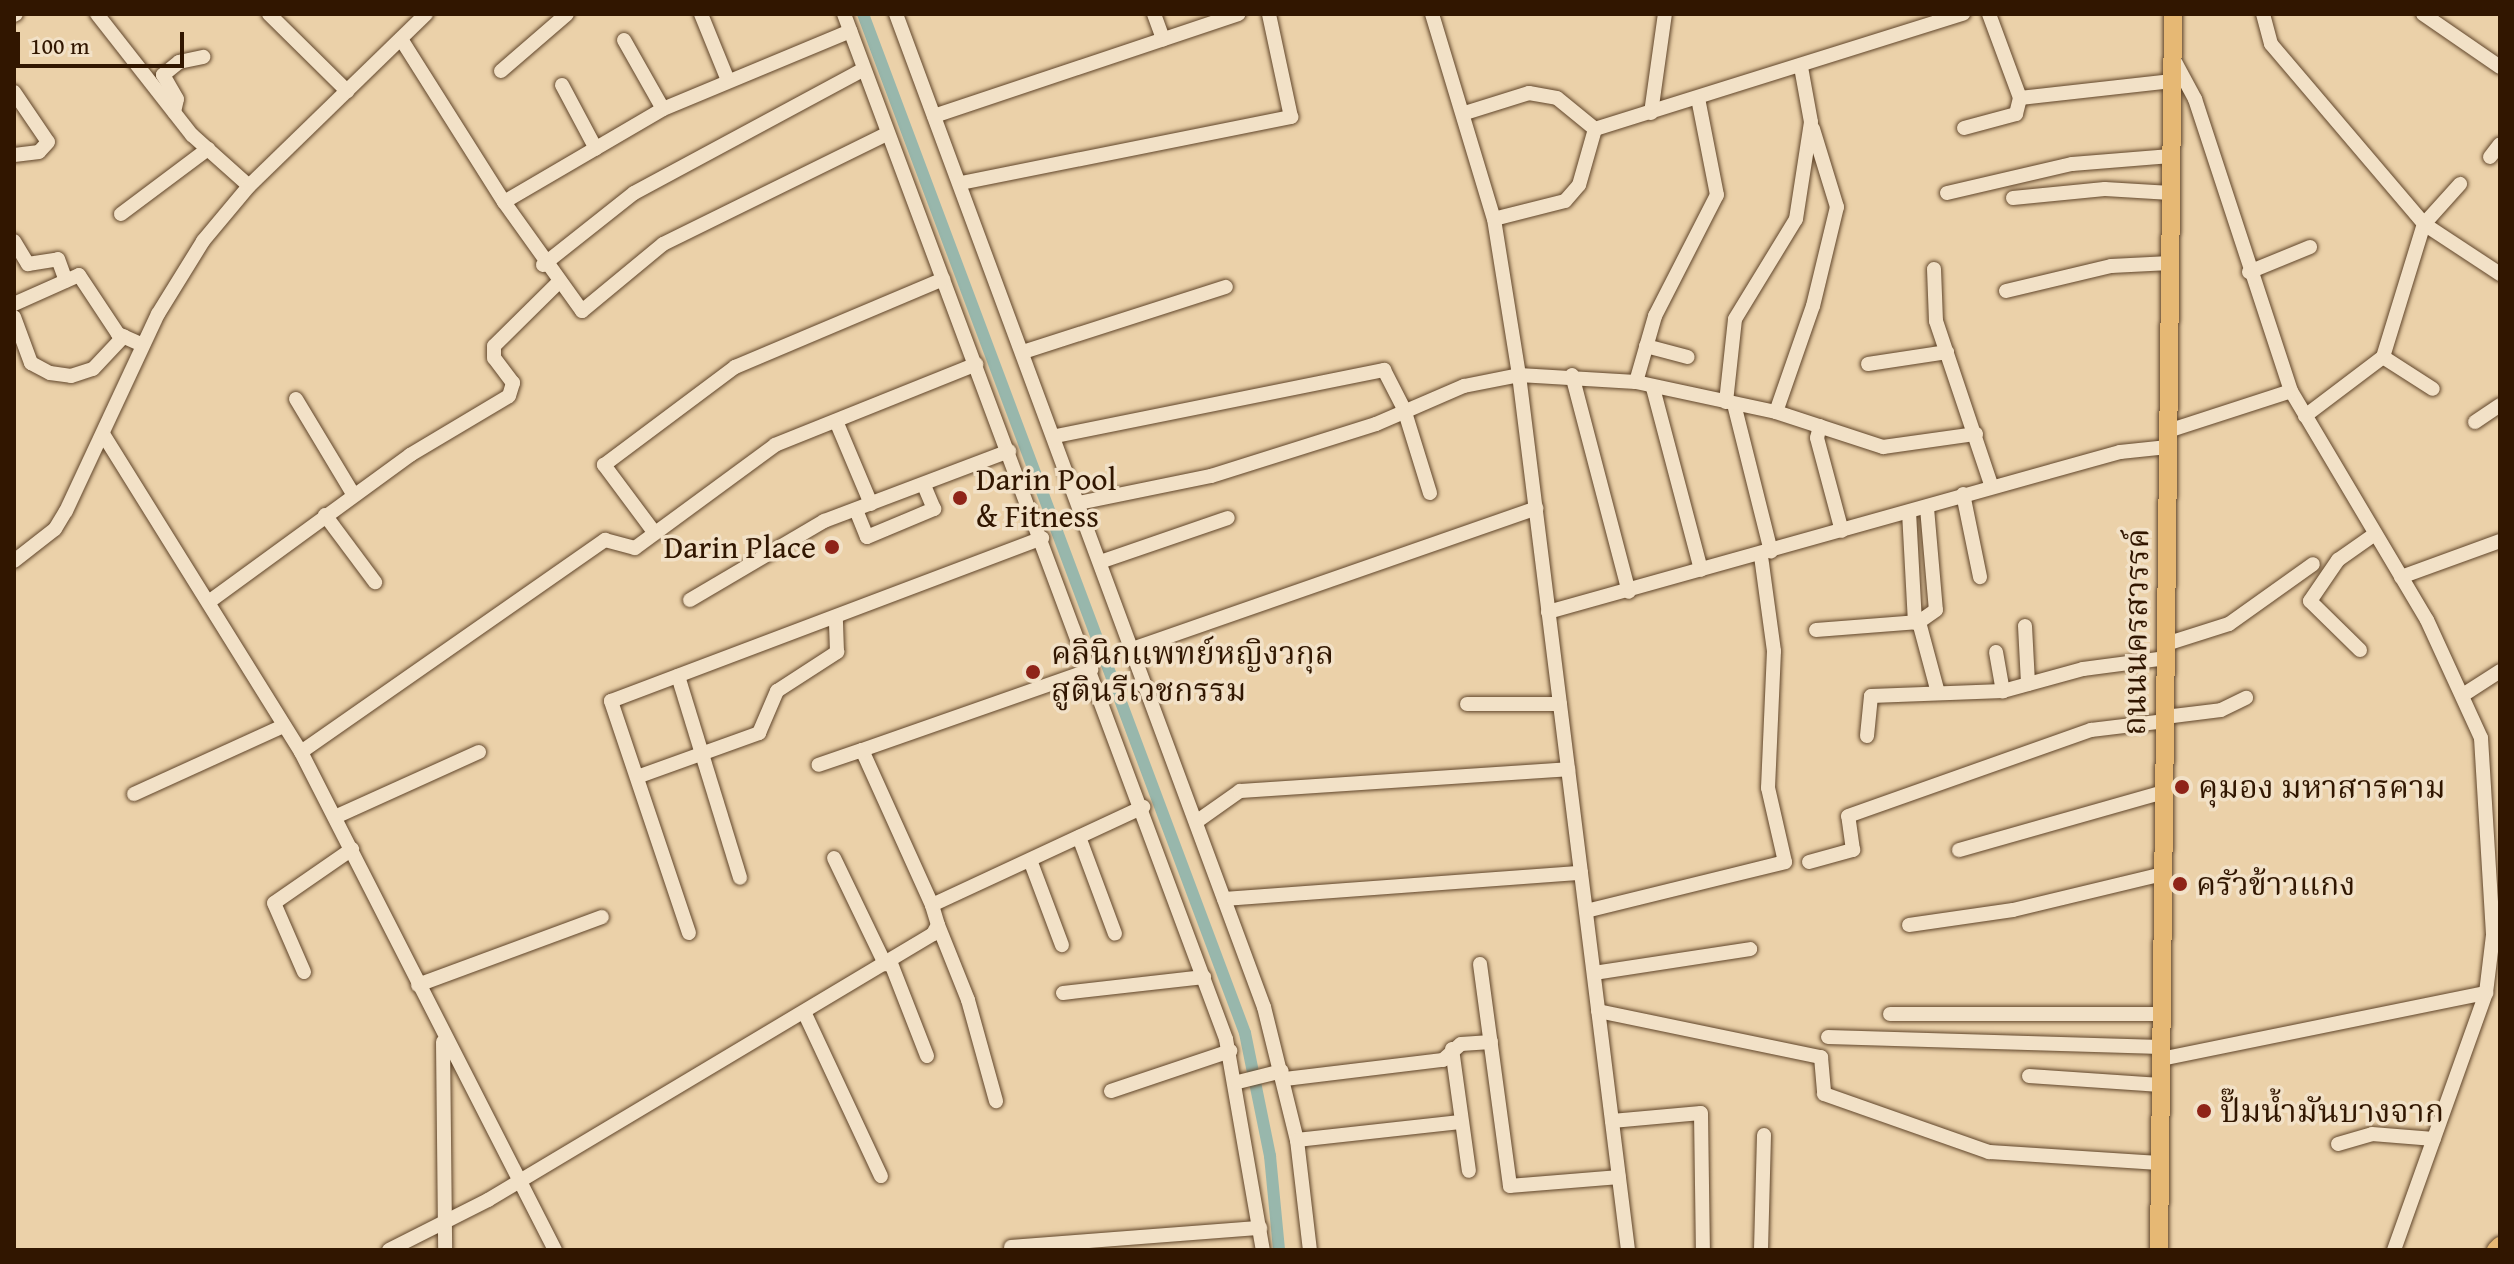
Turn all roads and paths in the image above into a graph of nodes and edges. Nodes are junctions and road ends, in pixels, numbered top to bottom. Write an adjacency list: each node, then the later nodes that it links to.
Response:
1 (97, 14): 37 (street)
2 (426, 14): 20 (street)
3 (567, 14): 28 (street)
4 (701, 14): 29 (street)
5 (844, 14): 19 (street)
6 (896, 14): 40 (street)
7 (1154, 14): 21 (street)
8 (1238, 14): 21 (street)
9 (1269, 14): 51 (street)
10 (1432, 14): 38 (street)
11 (1665, 14): 39 (street)
12 (1963, 14): 18 (street)
13 (1989, 14): 35 (street)
14 (2173, 14): 24 (main road, ถนนนครสวรรค์)
15 (2263, 14): 60 (street)
16 (2423, 14): 26 (street)
17 (279, 17): 32 (street)
18 (1941, 18): 25 (street)
19 (850, 31): 27 (street); 29 (street)
20 (401, 39): 32 (street); 57 (street)
21 (1163, 39): 40 (street)
22 (624, 40): 36 (street)
23 (203, 57): 37 (street)
24 (2172, 58): 30 (main road, ถนนนครสวรรค์); 66 (street)
25 (1801, 67): 34 (street); 41 (street)
26 (2500, 67)
27 (864, 69): 44 (street); 64 (street)
28 (501, 71)
29 (727, 78): 36 (street)
30 (2172, 81): 35 (street); 49 (main road, ถนนนครสวรรค์)
31 (562, 85): 47 (street)
32 (347, 91): 53 (street)
33 (14, 92): 48 (street)
34 (1698, 98): 39 (street); 77 (street)
35 (2020, 98): 42 (street)
36 (663, 109): 47 (street)
37 (174, 112): 46 (street)
38 (1465, 113): 43 (street); 59 (street)
39 (1651, 113): 43 (street)
40 (934, 116): 51 (street)
41 (1811, 122): 91 (street); 94 (street)
42 (1964, 128)
43 (1595, 129): 59 (street)
44 (887, 134): 68 (street); 70 (street)
45 (2500, 144): 50 (street)
46 (208, 149): 53 (street); 58 (street)
47 (596, 149): 57 (street)
48 (14, 155)
49 (2171, 156): 54 (street); 55 (main road, ถนนนครสวรรค์)
50 (2490, 157)
51 (961, 183): 78 (street)
52 (2460, 184): 60 (street)
53 (249, 186): 76 (street)
54 (1947, 193)
55 (2171, 193): 56 (street); 63 (main road, ถนนนครสวรรค์)
56 (2013, 198)
57 (504, 202): 64 (street)
58 (121, 214)
59 (1494, 219): 84 (street)
60 (2424, 224): 67 (street); 81 (street)
61 (14, 241): 69 (street)
62 (2310, 247): 66 (street)
63 (2170, 263): 72 (street); 102 (main road, ถนนนครสวรรค์)
64 (543, 265): 70 (street)
65 (1934, 269): 79 (street)
66 (2249, 272): 89 (street)
67 (2500, 274)
68 (943, 279): 82 (street); 118 (street)
69 (66, 281): 73 (street); 75 (street)
70 (559, 282): 107 (street)
71 (1226, 287): 78 (street)
72 (2006, 291)
73 (14, 304)
74 (14, 317): 75 (street)
75 (124, 336): 76 (street)
76 (143, 345): 99 (street)
77 (1646, 346): 80 (street); 86 (street)
78 (1023, 352): 101 (street)
79 (1947, 352): 83 (street); 100 (street)
80 (1688, 357)
81 (2383, 357): 88 (street); 95 (street)
82 (976, 364): 96 (street); 103 (street)
83 (1868, 364)
84 (1519, 375): 85 (street); 93 (street); 111 (street)
85 (1572, 375): 86 (street); 130 (street)
86 (1636, 382): 87 (street)
87 (1653, 388): 91 (street); 126 (street)
88 (2433, 389)
89 (2291, 391): 95 (street); 102 (street)
90 (296, 399): 107 (street)
91 (1730, 403): 94 (street); 122 (street)
92 (2500, 405): 97 (street)
93 (1404, 409): 101 (street); 106 (street); 109 (street)
94 (1776, 412): 98 (street)
95 (2305, 416): 119 (street)
96 (836, 421): 110 (street); 118 (street)
97 (2475, 422)
98 (1820, 426): 100 (street); 117 (street)
99 (103, 434): 123 (street); 132 (street)
100 (1976, 434): 105 (street)
101 (1056, 436): 109 (street)
102 (2168, 439): 105 (street); 140 (main road, ถนนนครสวรรค์)
103 (1009, 451): 104 (street); 120 (street)
104 (924, 485): 110 (street); 113 (street)
105 (1992, 487): 108 (street)
106 (1430, 493)
107 (353, 494): 115 (street)
108 (1963, 494): 112 (street); 127 (street)
109 (1079, 503): 124 (street)
110 (871, 504): 113 (street)
111 (1536, 508): 133 (street); 138 (street)
112 (1927, 508): 114 (street); 135 (street)
113 (856, 510): 131 (street)
114 (1909, 512): 117 (street); 135 (street)
115 (325, 515): 129 (street); 132 (street)
116 (1228, 518): 124 (street)
117 (1842, 531): 122 (street)
118 (654, 532): 156 (street)
119 (2375, 534): 128 (street); 139 (street)
120 (1042, 538): 134 (street); 142 (street)
121 (2500, 541): 128 (street)
122 (1766, 554): 126 (street); 179 (street)
123 (14, 561)
124 (1100, 562): 138 (street)
125 (2313, 564): 140 (street)
126 (1701, 570): 130 (street)
127 (1980, 577)
128 (2401, 577): 148 (street)
129 (375, 582)
130 (1629, 592): 133 (street)
131 (690, 600)
132 (210, 601): 153 (street)
133 (1548, 612): 151 (street)
134 (836, 620): 144 (street); 158 (street)
135 (1917, 623): 137 (street); 147 (street)
136 (2025, 626): 145 (street)
137 (1816, 630)
138 (1135, 648): 167 (street)
139 (2360, 650)
140 (2166, 651): 145 (street); 152 (main road, ถนนนครสวรรค์)
141 (1996, 652): 146 (street)
142 (1091, 670): 155 (street); 165 (street)
143 (2500, 671): 148 (street)
144 (678, 676): 158 (street); 162 (street)
145 (2028, 684): 146 (street)
146 (2003, 691): 147 (street)
147 (1938, 693): 154 (street)
148 (2466, 693): 159 (street)
149 (2246, 698): 152 (street)
150 (1467, 704): 151 (street)
151 (1560, 704): 161 (street)
152 (2165, 719): 163 (main road, ถนนนครสวรรค์); 173 (street)
153 (283, 726): 156 (street); 164 (street)
154 (1867, 736)
155 (862, 750): 160 (street); 178 (street)
156 (301, 752): 166 (street)
157 (479, 752): 166 (street)
158 (702, 756): 162 (street); 176 (street)
159 (2492, 764): 194 (street)
160 (818, 765)
161 (1568, 769): 167 (street); 174 (street)
162 (637, 777): 183 (street)
163 (2164, 792): 170 (street); 175 (main road, ถนนนครสวรรค์)
164 (134, 794)
165 (1143, 807): 168 (street); 191 (street)
166 (335, 817): 169 (street)
167 (1196, 822): 177 (street)
168 (1079, 837): 172 (street); 184 (street)
169 (352, 849): 189 (street); 192 (street)
170 (1959, 850)
171 (834, 858): 187 (street)
172 (1030, 860): 178 (street); 185 (street)
173 (1809, 862)
174 (1581, 873): 177 (street); 179 (street)
175 (2163, 874): 182 (street); 198 (main road, ถนนนครสวรรค์)
176 (740, 878)
177 (1224, 899): 206 (street)
178 (932, 905): 181 (street)
179 (1586, 911): 190 (street)
180 (602, 917): 192 (street)
181 (938, 925): 187 (street); 211 (street)
182 (1909, 925)
183 (689, 933)
184 (1115, 934)
185 (1062, 945)
186 (1750, 949): 190 (street)
187 (887, 963): 196 (street); 205 (street)
188 (1480, 964): 201 (street)
189 (304, 972)
190 (1594, 973): 195 (street)
191 (1204, 977): 193 (street); 203 (street)
192 (418, 985): 200 (street)
193 (1063, 993)
194 (2486, 993): 204 (street); 215 (street)
195 (1598, 1011): 212 (street); 218 (street)
196 (805, 1014): 220 (street); 222 (street)
197 (1890, 1014): 198 (street)
198 (2162, 1014): 204 (main road, ถนนนครสวรรค์)
199 (1828, 1037): 204 (street)
200 (443, 1038): 222 (street); 223 (street)
201 (1491, 1042): 202 (street); 221 (street)
202 (1452, 1049): 206 (street); 213 (street)
203 (1230, 1051): 208 (street); 210 (street)
204 (2161, 1053): 209 (main road, ถนนนครสวรรค์)
205 (927, 1056)
206 (1284, 1075): 208 (street); 216 (street)
207 (2029, 1076): 209 (street)
208 (1238, 1082): 224 (street)
209 (2161, 1085): 218 (main road, ถนนนครสวรรค์)
210 (1111, 1091)
211 (996, 1101)
212 (1612, 1121): 221 (street); 234 (street)
213 (1460, 1122): 216 (street); 219 (street)
214 (1764, 1135): 235 (street)
215 (2434, 1139): 217 (street); 237 (street)
216 (1297, 1140): 232 (street)
217 (2338, 1144)
218 (2160, 1163): 236 (main road, ถนนนครสวรรค์)
219 (1469, 1171)
220 (881, 1176)
221 (1619, 1177): 233 (street)
222 (515, 1182): 223 (street); 230 (street)
223 (446, 1223): 228 (street); 229 (street)
224 (1260, 1228): 225 (street); 231 (street)
225 (1142, 1244): 226 (street)
226 (1106, 1246): 227 (street)
227 (1011, 1247)
228 (389, 1250)
229 (445, 1250)
230 (555, 1250)
231 (1263, 1250)
232 (1310, 1250)
233 (1625, 1250)
234 (1703, 1250)
235 (1761, 1250)
236 (2159, 1250)
237 (2394, 1250)

